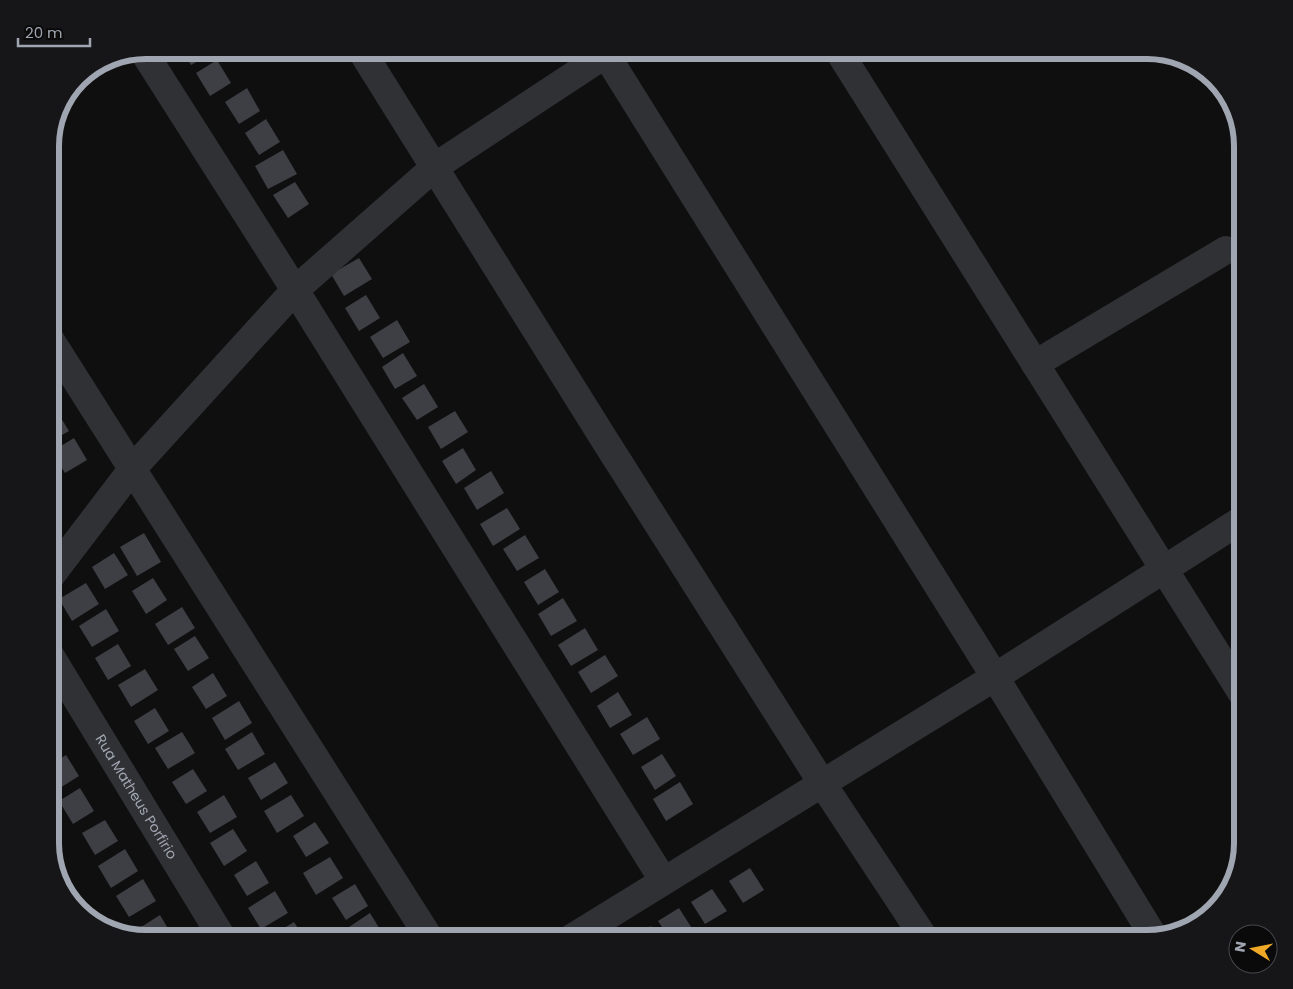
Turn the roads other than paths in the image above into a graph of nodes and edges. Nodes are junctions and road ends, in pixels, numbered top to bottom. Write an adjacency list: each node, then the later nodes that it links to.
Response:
1 (148, 59): 8 (street)
2 (367, 59): 6 (street)
3 (595, 59): 6 (street)
4 (612, 59): 16 (street)
5 (844, 59): 10 (street)
6 (436, 166): 8 (street); 18 (street)
7 (1226, 250): 10 (street)
8 (295, 290): 11 (street); 19 (street)
9 (59, 353): 11 (street)
10 (1035, 364): 14 (street)
11 (133, 468): 13 (street); 21 (street)
12 (1234, 525): 14 (street)
13 (59, 565)
14 (1164, 568): 16 (street); 17 (street)
15 (59, 670): 20 (street, Rua Matheus Porfirio)
16 (995, 677): 18 (street); 24 (street)
17 (1234, 681)
18 (822, 783): 19 (street); 23 (street)
19 (663, 880): 22 (street)
20 (218, 930)
21 (424, 930)
22 (584, 930)
23 (919, 930)
24 (1150, 930)

